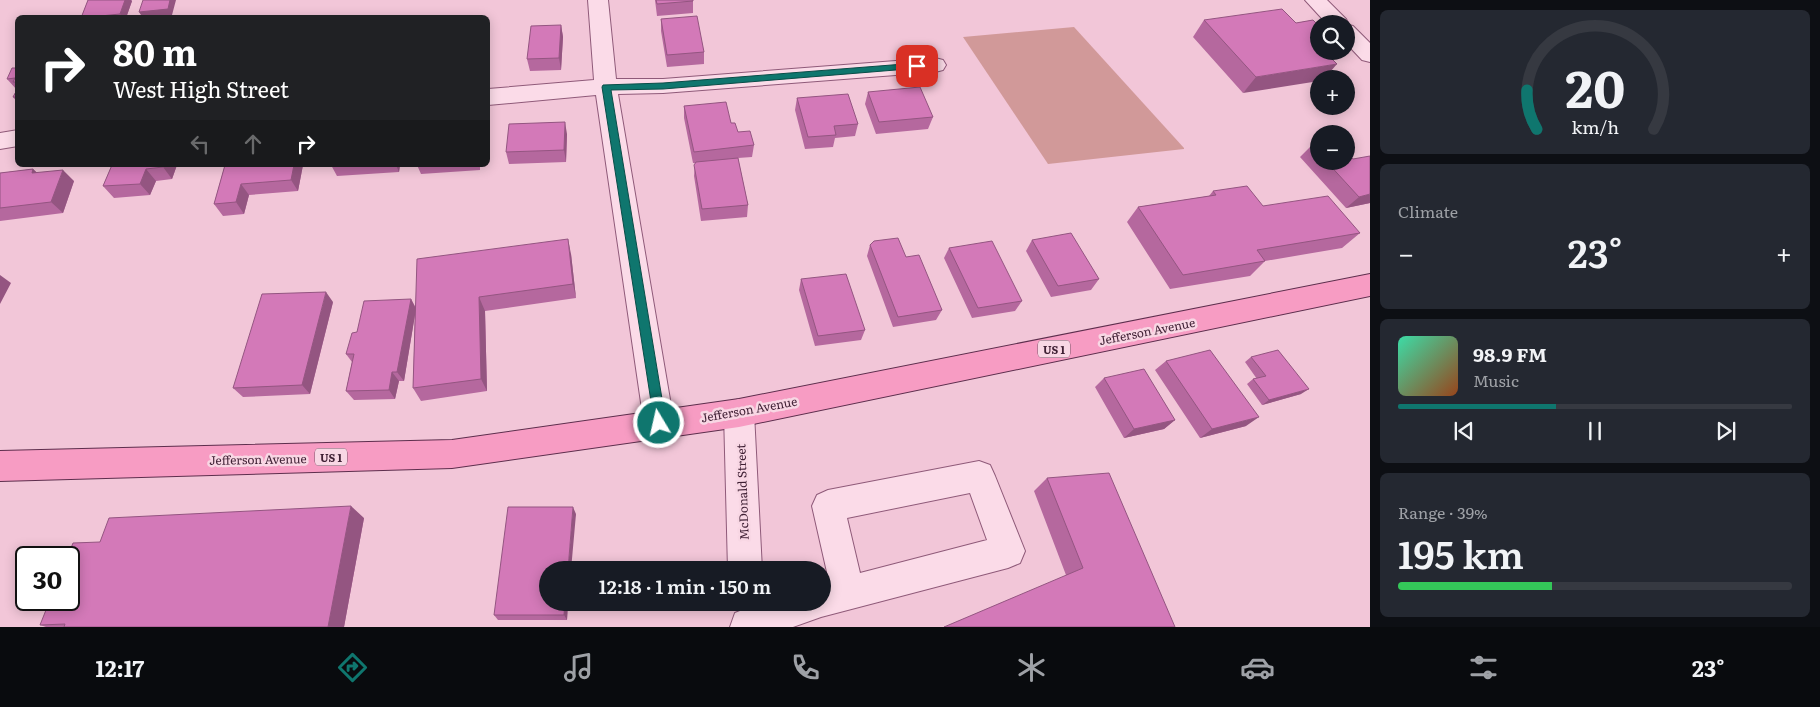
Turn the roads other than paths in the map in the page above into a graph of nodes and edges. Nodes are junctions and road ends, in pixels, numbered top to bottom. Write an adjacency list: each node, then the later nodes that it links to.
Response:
1 (598, 0): 7 (street)
2 (1316, 0): 3 (street)
3 (1330, 15)
4 (1355, 40): 5 (street)
5 (1370, 55)
6 (935, 65): 7 (street)
7 (606, 87): 8 (street); 13 (street)
8 (490, 97)
9 (15, 138): 10 (street)
10 (0, 140)
11 (1370, 285): 12 (main road, Jefferson Avenue / US 1)
12 (739, 413): 13 (main road, Jefferson Avenue / US 1); 15 (street, McDonald Street)
13 (659, 423): 14 (main road, Jefferson Avenue / US 1)
14 (0, 466)
15 (745, 561)
16 (835, 596): 16 (street)
17 (777, 611): 18 (street)
18 (747, 618)

